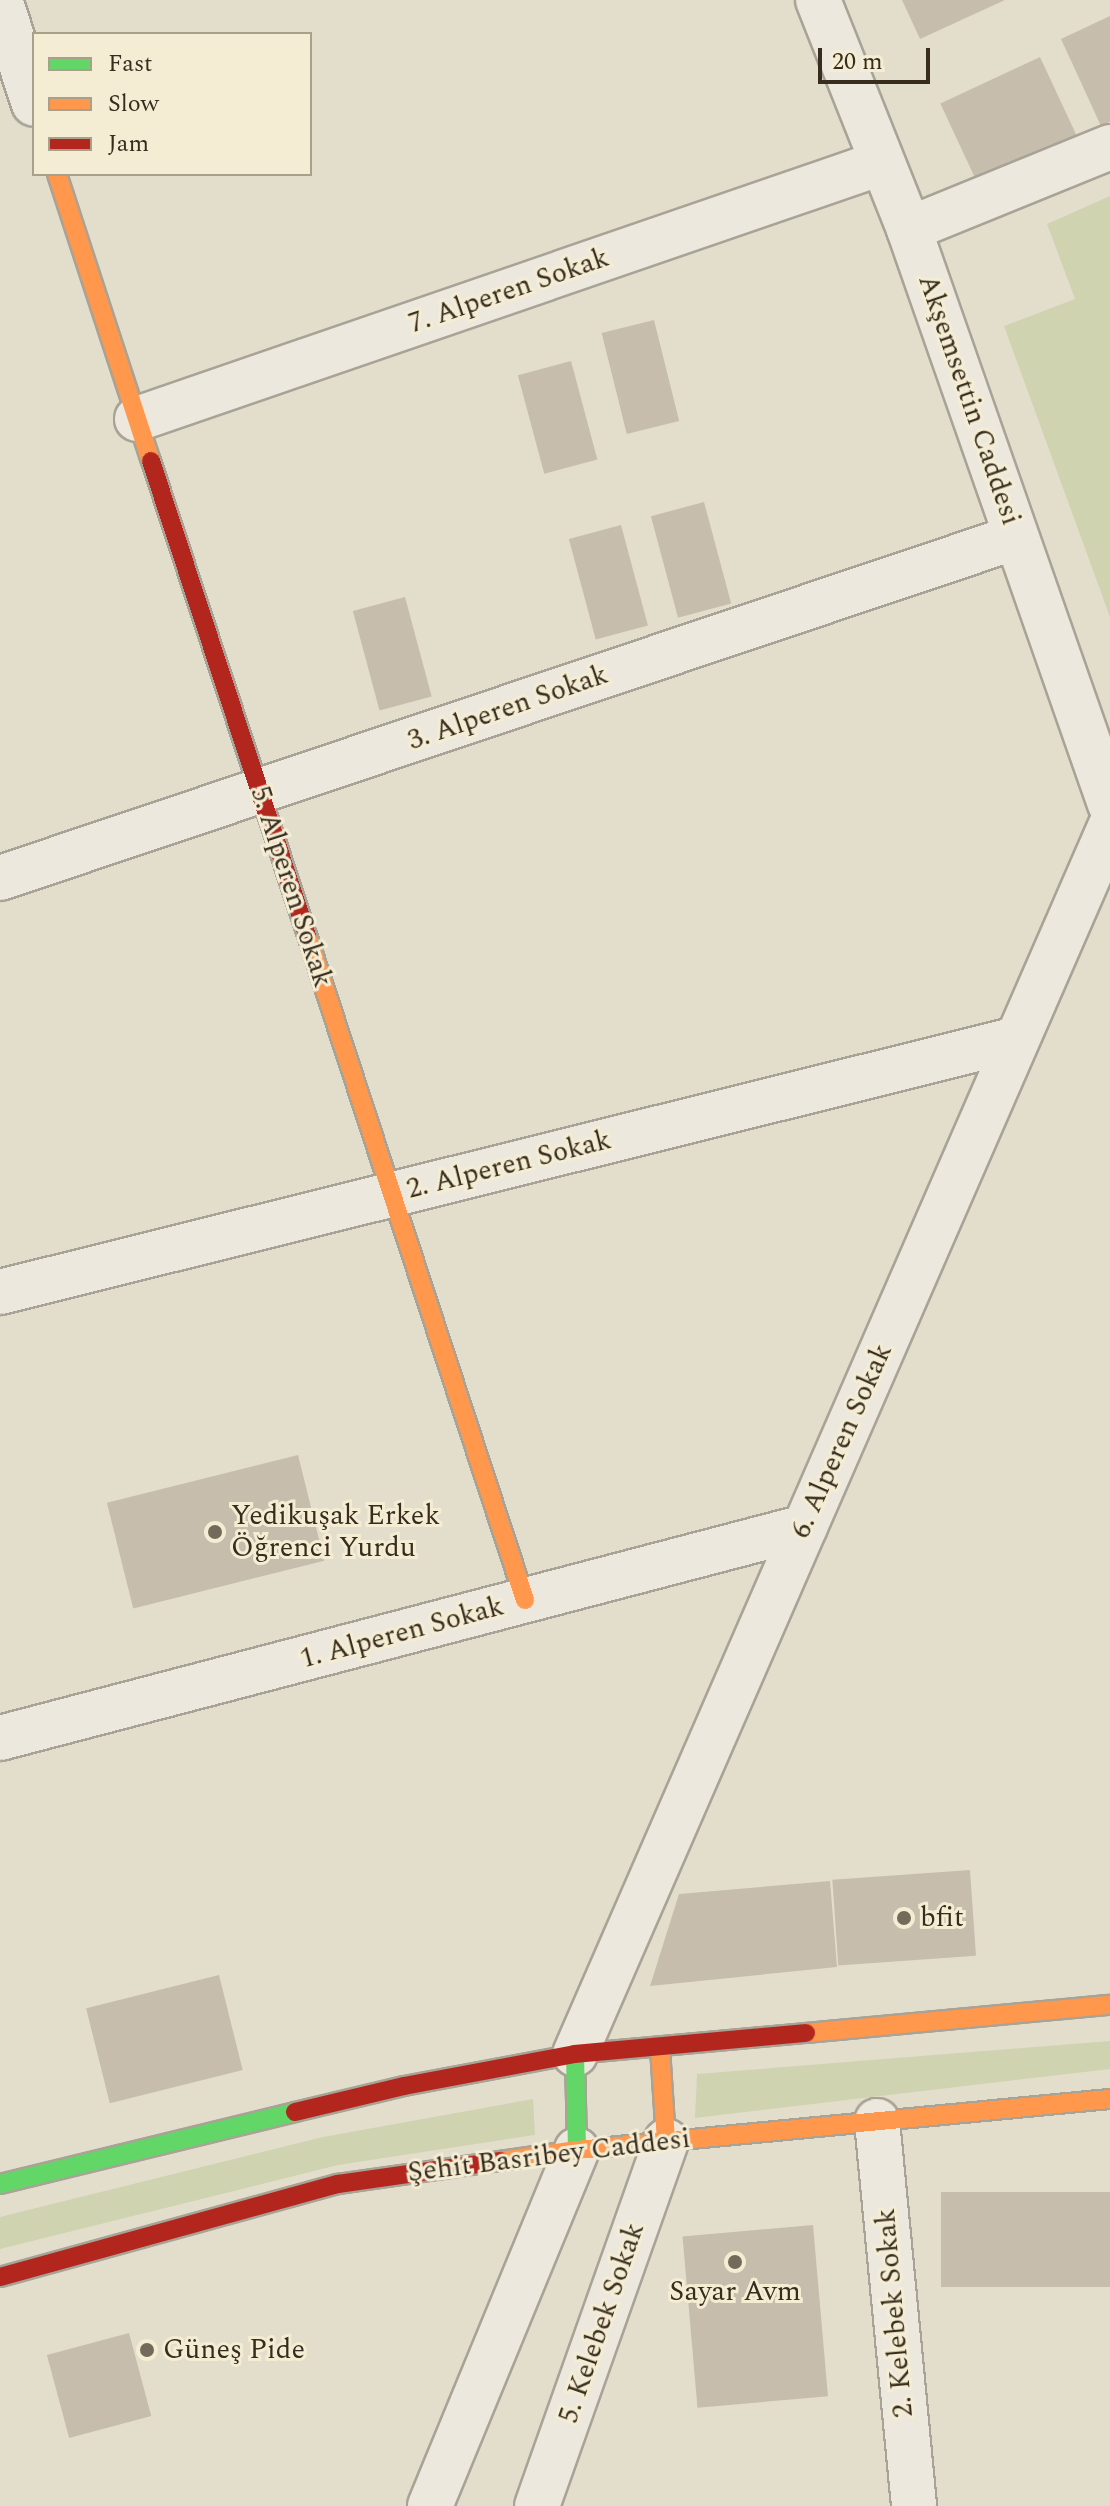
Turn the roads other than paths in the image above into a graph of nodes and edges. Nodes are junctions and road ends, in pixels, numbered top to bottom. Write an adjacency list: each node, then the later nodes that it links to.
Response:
1 (0, 0): 3 (street)
2 (818, 0): 5 (street, Akşemsettin Caddesi)
3 (32, 98)
4 (1110, 147): 7 (street)
5 (881, 163): 7 (street, Akşemsettin Caddesi); 8 (street, 7. Alperen Sokak)
6 (58, 176): 8 (street, 5. Alperen Sokak)
7 (909, 229): 9 (street, Akşemsettin Caddesi)
8 (137, 419): 10 (street, 5. Alperen Sokak)
9 (1016, 537): 10 (street, 3. Alperen Sokak); 11 (street, Akşemsettin Caddesi)
10 (259, 791): 13 (street, 3. Alperen Sokak); 15 (street, 5. Alperen Sokak)
11 (1110, 804)
12 (1110, 827): 14 (street, 6. Alperen Sokak)
13 (0, 878)
14 (1017, 1039): 15 (street, 2. Alperen Sokak); 17 (street, 6. Alperen Sokak)
15 (392, 1195): 16 (street, 2. Alperen Sokak); 18 (street, 5. Alperen Sokak)
16 (0, 1292)
17 (805, 1527): 18 (street, 1. Alperen Sokak); 22 (street, 6. Alperen Sokak)
18 (525, 1600): 19 (street, 1. Alperen Sokak)
19 (0, 1738)
20 (1110, 2005): 21 (street)
21 (660, 2048): 22 (street); 25 (street)
22 (575, 2054): 26 (street); 27 (street)
23 (1110, 2099): 24 (street, Şehit Basribey Caddesi)
24 (877, 2121): 25 (street, Şehit Basribey Caddesi); 31 (street, 2. Kelebek Sokak)
25 (666, 2141): 26 (street, Şehit Basribey Caddesi); 30 (street, 5. Kelebek Sokak)
26 (577, 2150): 28 (street, Şehit Basribey Caddesi); 29 (street)
27 (0, 2184)
28 (0, 2277)
29 (430, 2506)
30 (537, 2506)
31 (914, 2506)

